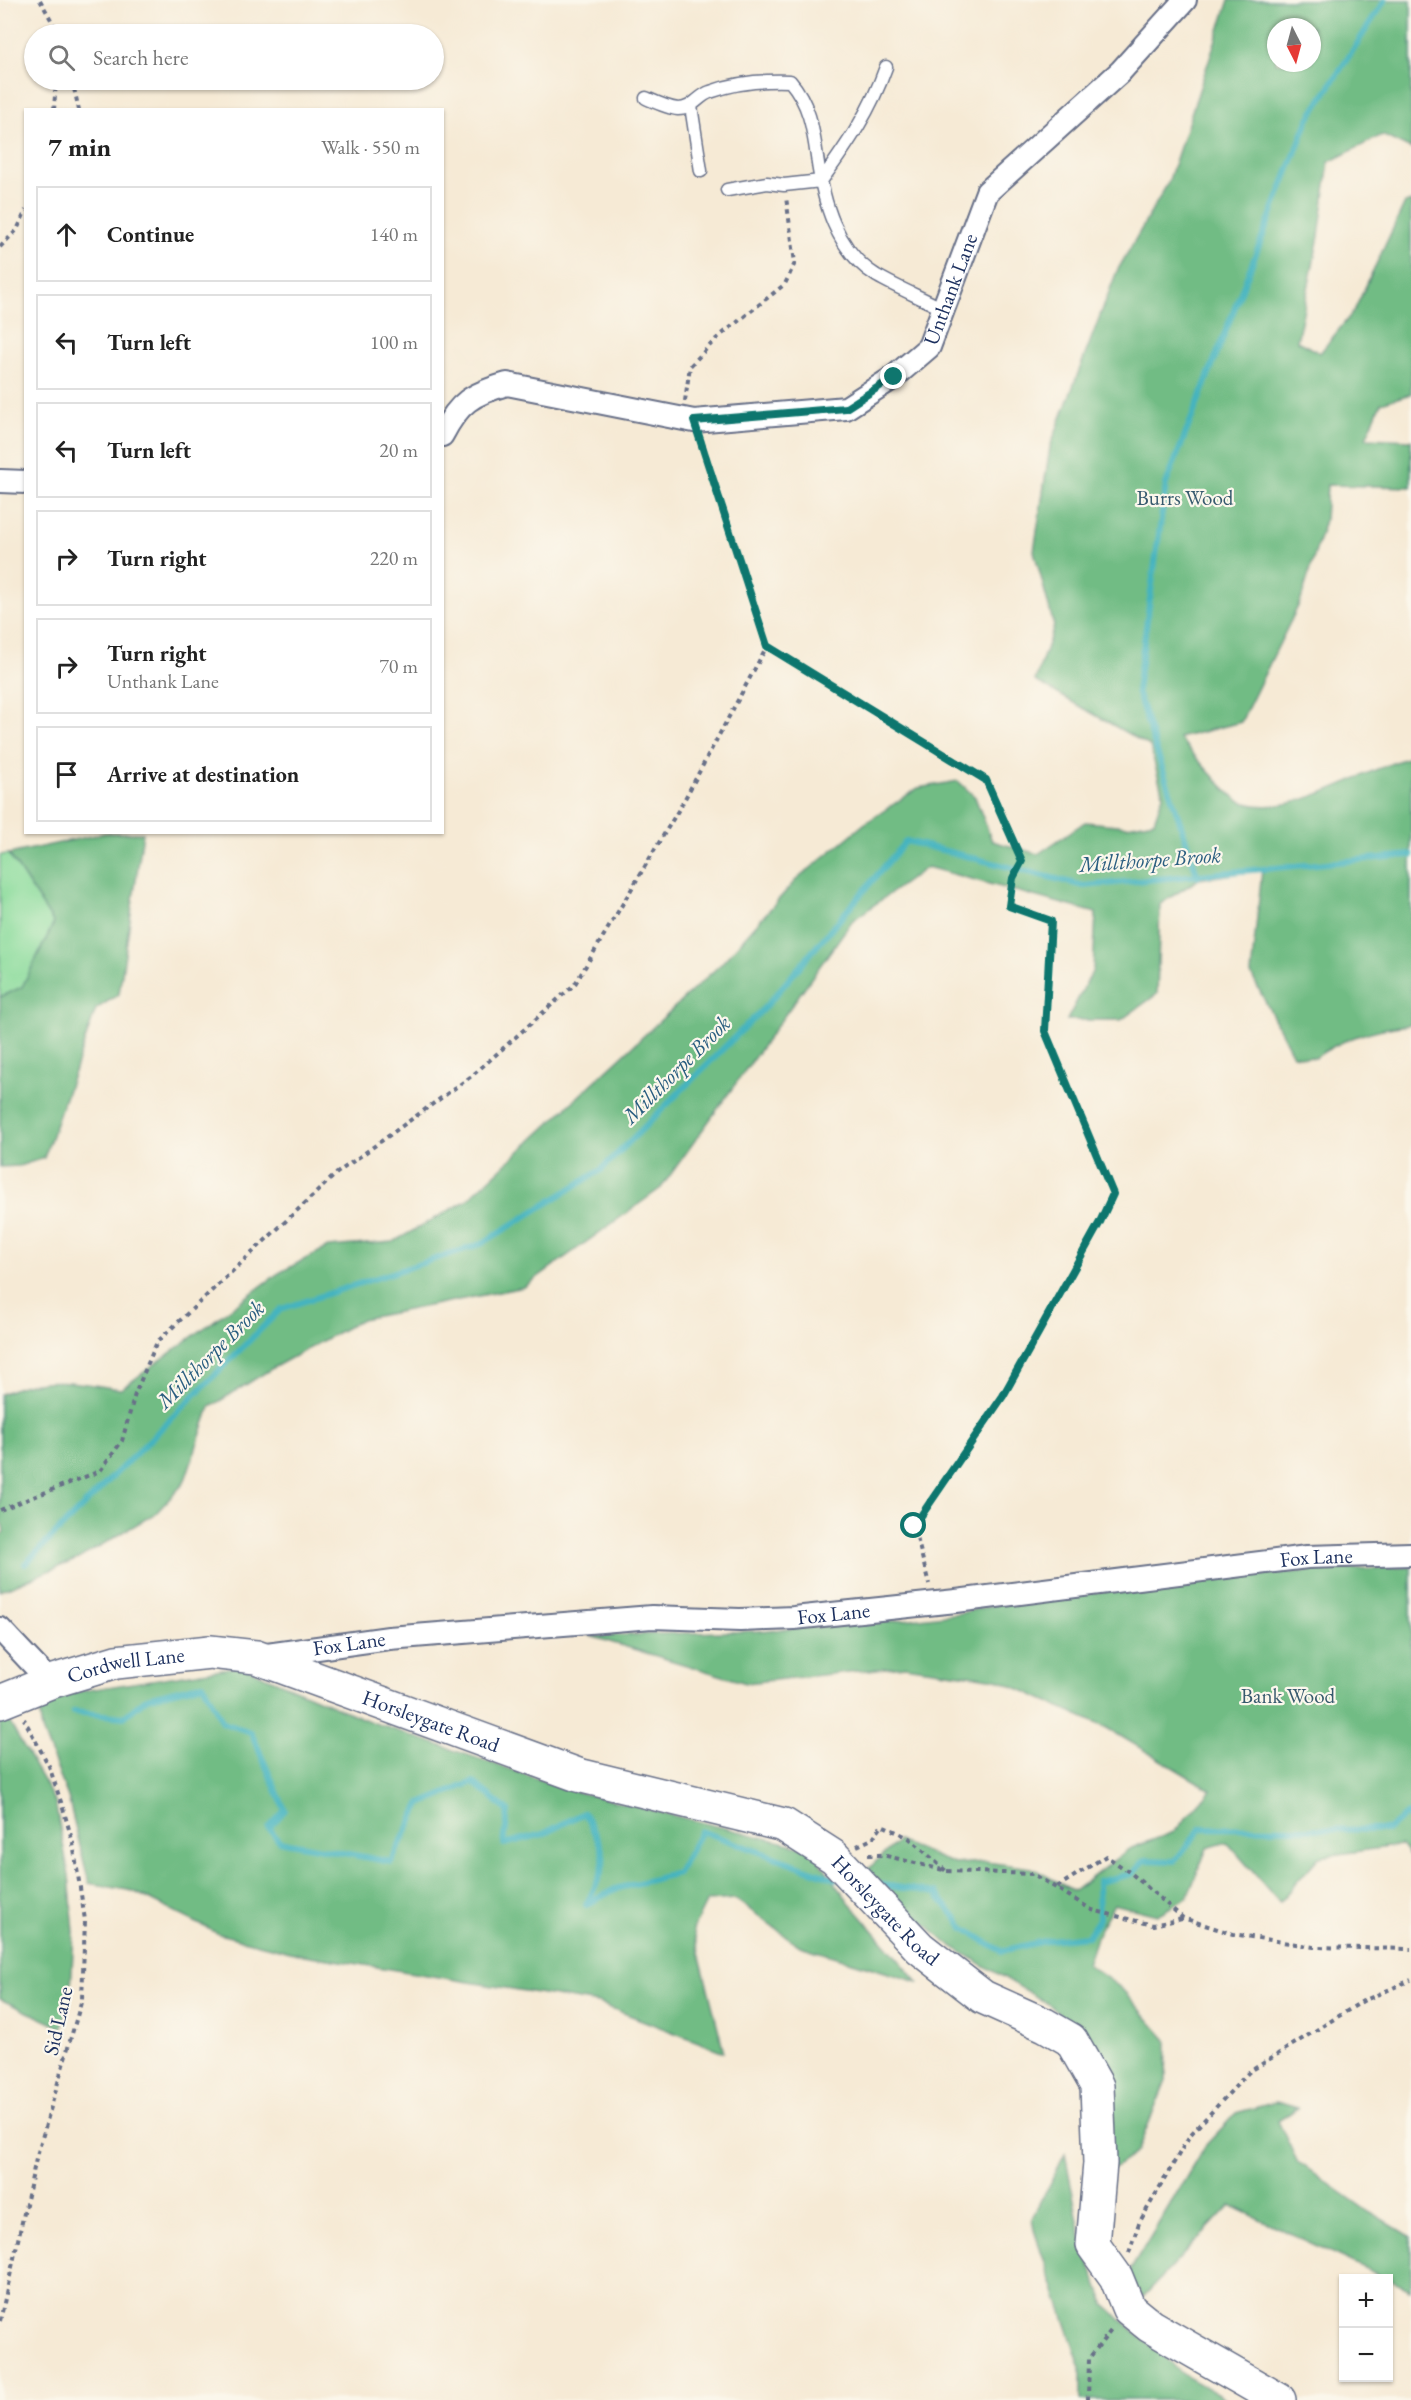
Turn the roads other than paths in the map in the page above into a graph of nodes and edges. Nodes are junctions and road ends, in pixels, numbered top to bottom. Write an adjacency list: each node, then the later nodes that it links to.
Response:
1 (1185, 0): 8 (street, Unthank Lane)
2 (886, 67): 6 (lane)
3 (646, 98): 4 (lane)
4 (691, 106): 5 (lane); 6 (lane)
5 (701, 171)
6 (821, 181): 7 (lane); 8 (lane)
7 (728, 190)
8 (943, 309): 9 (street, Unthank Lane)
9 (444, 431)
10 (0, 481): 11 (street)
11 (24, 482)
12 (1411, 1554): 14 (street, Fox Lane)
13 (0, 1629): 17 (street)
14 (326, 1648): 15 (street, Fox Lane); 16 (street)
15 (256, 1657): 16 (main road, Horsleygate Road); 17 (main road, Cordwell Lane)
16 (323, 1680): 19 (main road, Horsleygate Road)
17 (50, 1682): 18 (main road, Cordwell Lane)
18 (6, 1700)
19 (1279, 2400)

